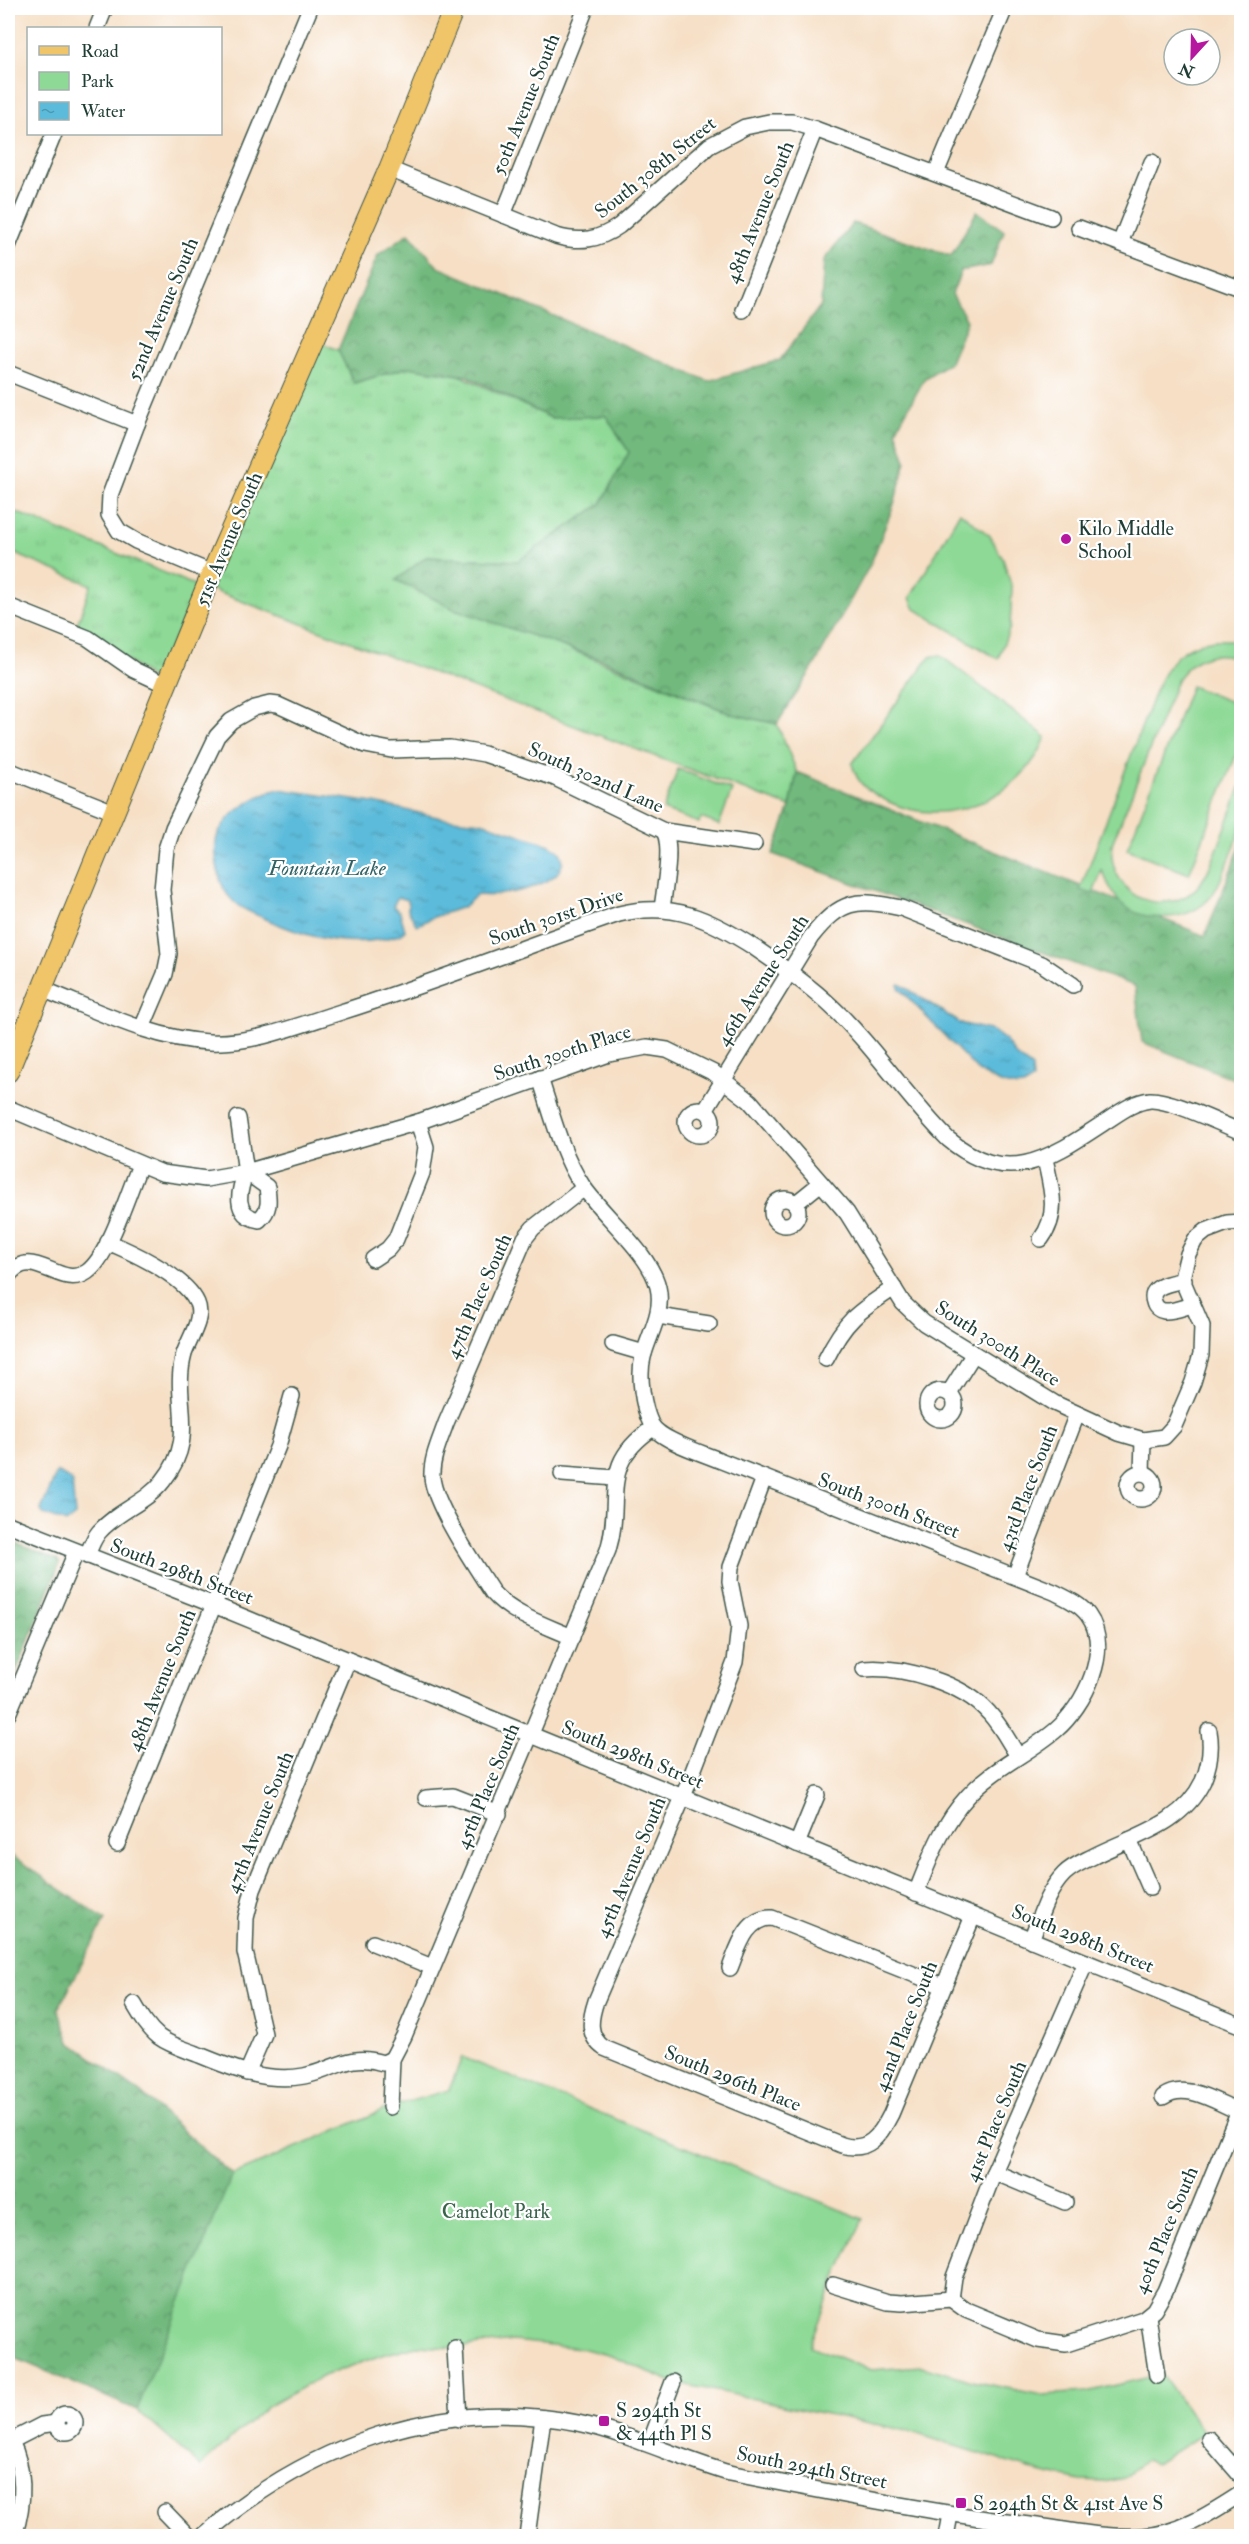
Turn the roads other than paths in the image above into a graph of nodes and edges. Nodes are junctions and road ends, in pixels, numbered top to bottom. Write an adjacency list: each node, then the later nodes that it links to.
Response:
1 (105, 8): 6 (street)
2 (310, 8): 20 (street, 52nd Avenue South)
3 (454, 8): 10 (main road, 51st Avenue South)
4 (586, 8): 12 (street, 50th Avenue South)
5 (1005, 8): 11 (street)
6 (97, 27)
7 (815, 129): 11 (street, South 308th Street); 12 (street, South 308th Street); 18 (street, 48th Avenue South)
8 (54, 135): 16 (street)
9 (1152, 162): 15 (street)
10 (389, 169): 12 (street, South 308th Street); 21 (main road, 51st Avenue South)
11 (936, 173): 13 (street, South 308th Street)
12 (503, 215)
13 (1051, 217)
14 (1079, 228): 15 (street)
15 (1120, 243): 17 (street)
16 (8, 246)
17 (1242, 290)
18 (743, 310)
19 (8, 373): 20 (street)
20 (137, 424): 21 (street, 52nd Avenue South)
21 (213, 573): 23 (main road, 51st Avenue South)
22 (8, 606): 23 (street)
23 (166, 685): 25 (main road, 51st Avenue South)
24 (8, 770): 25 (street)
25 (114, 812): 31 (main road, 51st Avenue South)
26 (664, 831): 27 (street, South 302nd Lane); 28 (street); 32 (street, South 302nd Lane)
27 (754, 844)
28 (662, 909): 29 (street, South 301st Drive); 32 (street, South 301st Drive)
29 (789, 971): 30 (street, 46th Avenue South); 35 (street, 46th Avenue South); 41 (street, South 301st Drive)
30 (1073, 985)
31 (42, 989): 32 (street, South 301st Drive); 33 (main road, 51st Avenue South)
32 (142, 1028)
33 (8, 1072)
34 (540, 1078): 35 (street, South 300th Place); 39 (street, South 300th Place); 45 (street)
35 (724, 1079): 37 (street, 46th Avenue South); 44 (street, South 300th Place)
36 (8, 1108): 42 (street, South 300th Place)
37 (705, 1110)
38 (238, 1118): 43 (street)
39 (418, 1122): 43 (street, South 300th Place); 50 (street)
40 (1242, 1132): 41 (street)
41 (1045, 1159): 48 (street)
42 (140, 1165): 43 (street, South 300th Place); 49 (street)
43 (246, 1172)
44 (821, 1182): 46 (street); 53 (street, South 300th Place)
45 (584, 1188): 55 (street); 74 (street, 47th Place South)
46 (795, 1204)
47 (1242, 1222): 52 (street)
48 (1041, 1239)
49 (108, 1242): 51 (street); 71 (street)
50 (373, 1259)
51 (11, 1272)
52 (1184, 1280): 54 (street); 54 (street)
53 (894, 1288): 59 (street, South 300th Place); 60 (street)
54 (1192, 1305): 65 (street)
55 (658, 1316): 56 (street); 58 (street)
56 (709, 1324)
57 (613, 1344): 58 (street)
58 (644, 1353): 64 (street)
59 (973, 1355): 61 (street); 63 (street, South 300th Place)
60 (826, 1359)
61 (949, 1393)
62 (292, 1396): 73 (street, 48th Avenue South)
63 (1077, 1414): 65 (street, South 300th Place); 72 (street, 43rd Place South)
64 (653, 1428): 68 (street, 45th Place South); 69 (street, South 300th Street)
65 (1143, 1440): 66 (street)
66 (1142, 1473)
67 (562, 1474): 68 (street)
68 (615, 1478): 74 (street, 45th Place South)
69 (764, 1478): 72 (street, South 300th Street); 82 (street, 45th Avenue South)
70 (8, 1524): 71 (street, South 298th Street)
71 (81, 1554): 73 (street, South 298th Street); 77 (street)
72 (1015, 1576): 80 (street, South 300th Street)
73 (214, 1605): 75 (street, South 298th Street); 86 (street, 48th Avenue South)
74 (572, 1637): 79 (street, 45th Place South)
75 (348, 1660): 79 (street, South 298th Street); 101 (street, 47th Avenue South)
76 (864, 1669): 80 (street)
77 (8, 1714)
78 (1209, 1731): 85 (street)
79 (532, 1736): 82 (street, South 298th Street); 84 (street, 45th Place South)
80 (1018, 1756): 89 (street)
81 (817, 1795): 87 (street)
82 (683, 1797): 87 (street, South 298th Street); 99 (street, 45th Avenue South)
83 (426, 1798): 84 (street)
84 (499, 1814): 94 (street, 45th Place South)
85 (1129, 1840): 88 (street); 91 (street)
86 (117, 1844)
87 (797, 1844): 89 (street, South 298th Street)
88 (1150, 1888)
89 (916, 1893): 90 (street, South 298th Street)
90 (974, 1916): 91 (street, South 298th Street); 96 (street, 42nd Place South)
91 (1031, 1940): 93 (street, South 298th Street)
92 (373, 1943): 94 (street)
93 (1086, 1962): 98 (street, South 298th Street); 106 (street, 41st Place South)
94 (432, 1967): 100 (street, 45th Place South)
95 (730, 1968): 96 (street)
96 (943, 1986): 105 (street, 42nd Place South)
97 (134, 2004): 101 (street)
98 (1242, 2026)
99 (592, 2033): 105 (street, South 296th Place)
100 (392, 2059): 101 (street); 103 (street, 45th Place South)
101 (247, 2073)
102 (1163, 2097): 104 (street)
103 (390, 2107)
104 (1240, 2107): 110 (street, 40th Place South)
105 (866, 2146)
106 (994, 2172): 107 (street); 109 (street, 41st Place South)
107 (1065, 2202)
108 (833, 2285): 109 (street)
109 (951, 2299): 110 (street)
110 (1148, 2316): 112 (street, 40th Place South)
111 (455, 2348): 115 (street)
112 (1157, 2376)
113 (673, 2382): 119 (street)
114 (543, 2418): 115 (street, South 294th Street); 119 (street, South 294th Street); 128 (street)
115 (459, 2419): 127 (street, South 294th Street)
116 (57, 2422): 117 (street)
117 (9, 2438): 125 (street)
118 (1209, 2439): 120 (street)
119 (650, 2443): 123 (street, South 294th Street)
120 (1242, 2477)
121 (1242, 2493): 124 (street, South 294th Street)
122 (165, 2512): 126 (street)
123 (950, 2514): 124 (street, South 294th Street); 129 (street)
124 (1089, 2535)
125 (14, 2536)
126 (188, 2536)
127 (203, 2536)
128 (527, 2536)
129 (946, 2536)

